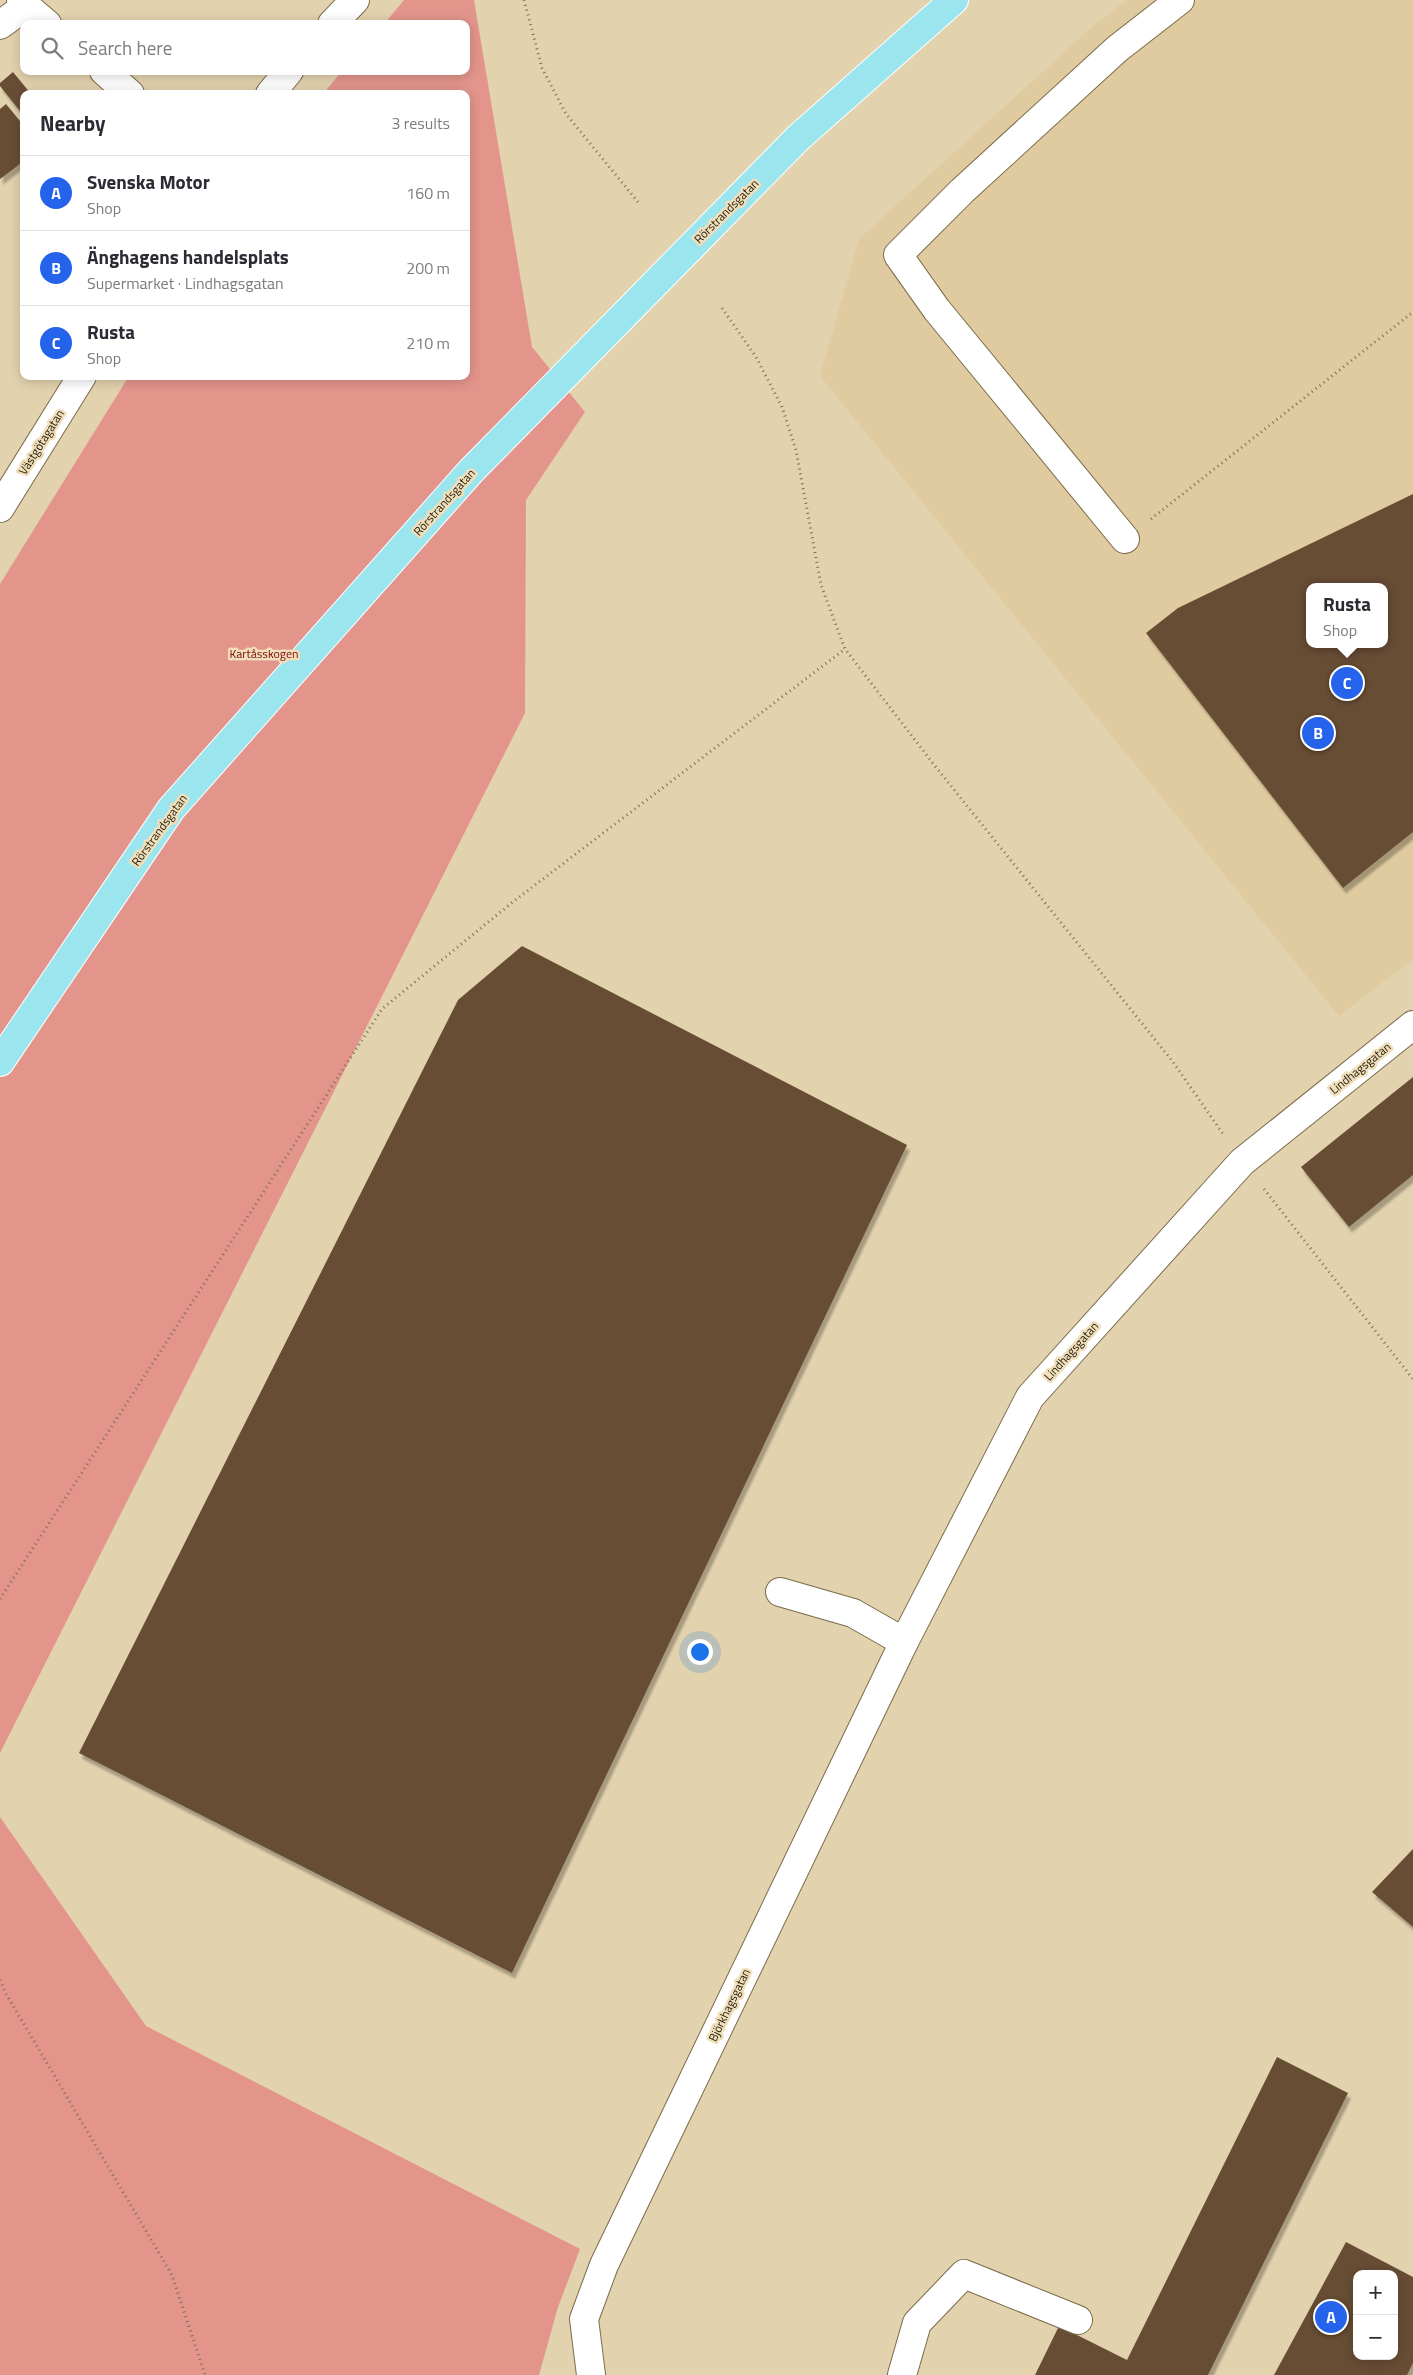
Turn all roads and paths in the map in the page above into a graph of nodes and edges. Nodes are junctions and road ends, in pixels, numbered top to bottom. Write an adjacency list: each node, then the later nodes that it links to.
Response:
1 (355, 0): 7 (street)
2 (524, 0): 13 (path)
3 (954, 0): 21 (main road, Rörstrandsgatan)
4 (1180, 0): 18 (street)
5 (24, 3): 6 (street); 8 (street)
6 (43, 20)
7 (336, 20)
8 (0, 25)
9 (109, 75): 11 (street)
10 (286, 75): 12 (street)
11 (125, 90)
12 (273, 90)
13 (638, 202)
14 (722, 308): 19 (path)
15 (1413, 312): 18 (path)
16 (80, 380): 17 (street, Västgötagatan)
17 (0, 508)
18 (1125, 539)
19 (846, 649): 22 (path); 25 (path)
20 (1413, 1025): 22 (street, Lindhagsgatan)
21 (0, 1062)
22 (1242, 1162): 23 (path); 26 (street, Lindhagsgatan)
23 (1413, 1380)
24 (780, 1592): 26 (street)
25 (0, 1599)
26 (904, 1642): 30 (street, Björkhagsgatan)
27 (0, 1980): 29 (path)
28 (1078, 2320): 31 (street)
29 (205, 2375)
30 (591, 2375)
31 (902, 2375)

